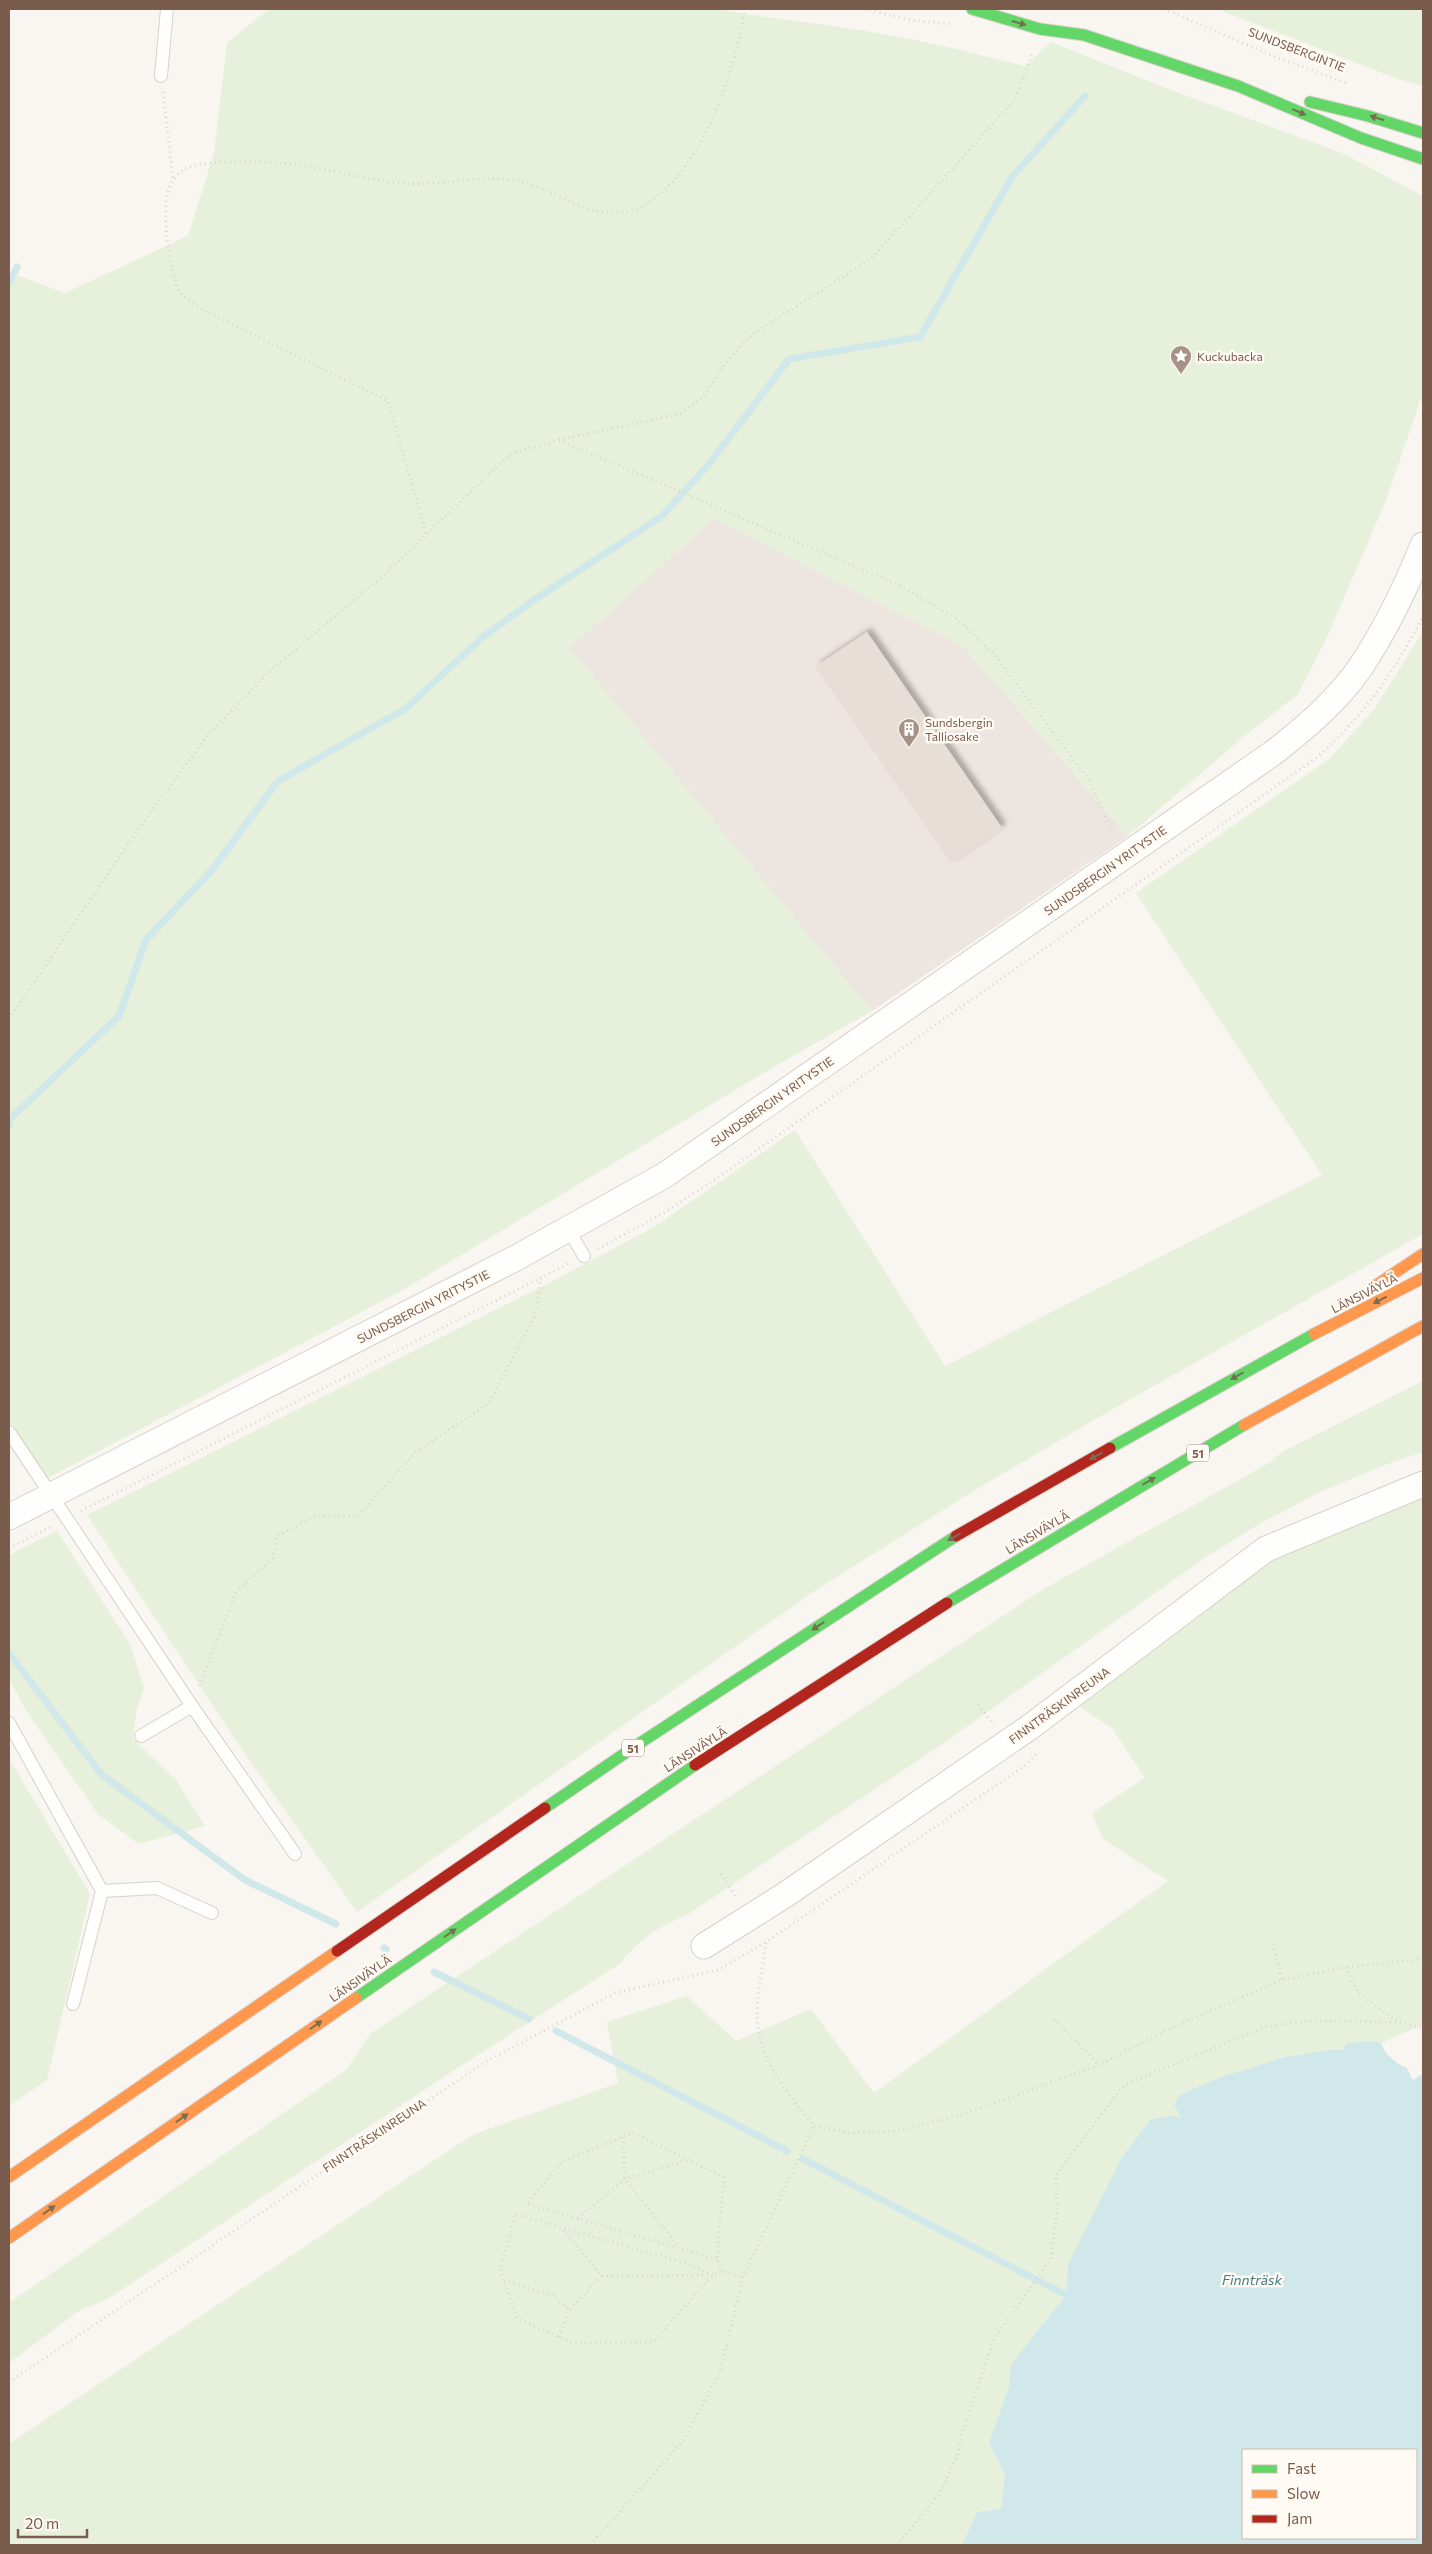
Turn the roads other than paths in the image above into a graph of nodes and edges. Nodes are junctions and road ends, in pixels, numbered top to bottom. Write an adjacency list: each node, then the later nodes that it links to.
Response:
1 (167, 9): 5 (lane)
2 (972, 9): 4 (main road, one-way to 4)
3 (1054, 19): 4 (main road)
4 (1084, 35): 6 (main road)
5 (161, 76)
6 (1238, 86): 7 (main road, one-way to 6); 8 (main road, one-way to 8)
7 (1423, 133)
8 (1423, 159)
9 (1423, 545): 10 (street, SUNDSBERGIN YRITYSTIE)
10 (568, 1229): 12 (lane); 20 (street, SUNDSBERGIN YRITYSTIE)
11 (1423, 1254): 16 (main road)
12 (584, 1256)
13 (1423, 1278): 16 (main road, LÄNSIVÄYLÄ / 51, one-way to 16)
14 (1423, 1326): 17 (main road, LÄNSIVÄYLÄ / 51)
15 (1405, 1350): 17 (main road)
16 (1279, 1352): 30 (main road, LÄNSIVÄYLÄ / 51, one-way to 30)
17 (1289, 1399): 31 (main road, LÄNSIVÄYLÄ / 51, one-way to 17)
18 (9, 1432): 20 (lane)
19 (1423, 1484): 28 (street, FINNTRÄSKINREUNA)
20 (51, 1496): 21 (street, SUNDSBERGIN YRITYSTIE); 22 (lane)
21 (9, 1517)
22 (192, 1706): 24 (lane); 25 (lane)
23 (9, 1723): 26 (lane)
24 (141, 1736)
25 (295, 1854)
26 (102, 1891): 27 (lane); 29 (lane)
27 (212, 1913)
28 (704, 1946)
29 (73, 2004)
30 (9, 2177)
31 (9, 2238)

